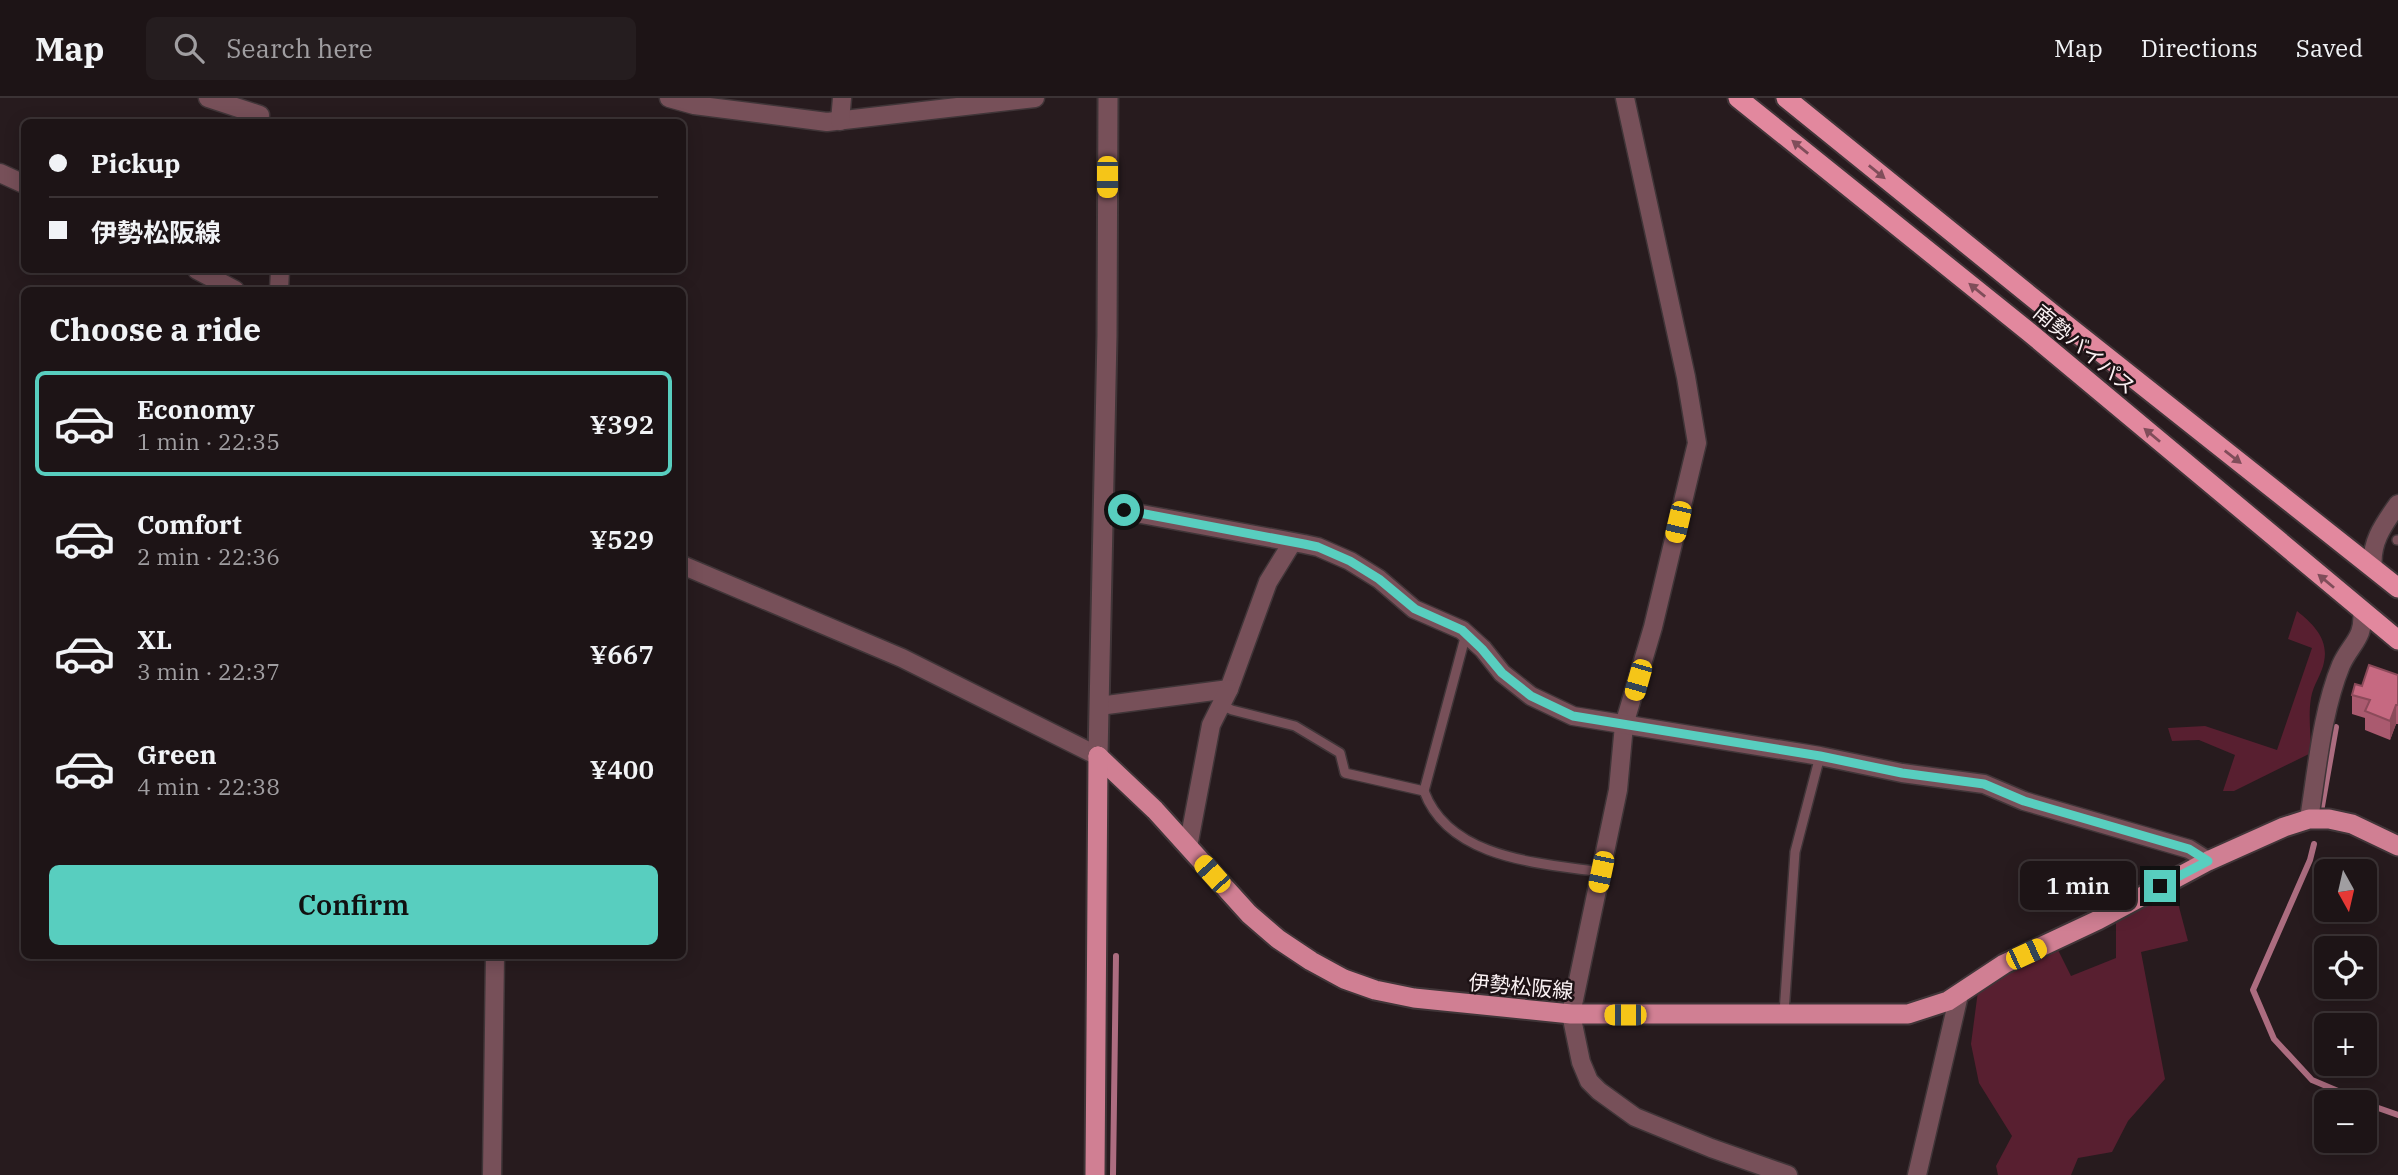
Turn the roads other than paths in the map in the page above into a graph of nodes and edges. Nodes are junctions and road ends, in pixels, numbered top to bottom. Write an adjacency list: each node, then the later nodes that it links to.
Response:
1 (208, 98): 9 (street)
2 (669, 98): 10 (street)
3 (842, 98): 10 (street)
4 (1035, 98): 10 (street)
5 (1108, 98): 16 (street)
6 (1625, 98): 26 (street)
7 (1738, 98): 21 (highway, 南勢バイパス, one-way to 7)
8 (1786, 98): 19 (highway, 南勢バイパス, one-way to 19)
9 (260, 112)
10 (840, 121)
11 (0, 173): 12 (street)
12 (21, 183)
13 (203, 273): 14 (street)
14 (229, 287)
15 (2398, 504): 19 (street)
16 (1103, 507): 17 (street); 25 (street)
17 (1292, 543): 22 (street); 24 (street)
18 (686, 567): 27 (street)
19 (2373, 568): 20 (highway, 南勢バイパス)
20 (2398, 588)
21 (2362, 611): 23 (highway, 南勢バイパス); 30 (street)
22 (1466, 634): 26 (street); 29 (lane)
23 (2398, 640)
24 (1225, 697): 25 (street); 29 (lane); 32 (street)
25 (1099, 706): 27 (street)
26 (1624, 725): 28 (street); 34 (street)
27 (1098, 756): 32 (main road, 伊勢松阪線); 40 (main road)
28 (1820, 756): 33 (street); 38 (lane)
29 (1424, 792): 34 (lane)
30 (2309, 819): 31 (main road, 伊勢松阪線); 33 (main road, 伊勢松阪線)
31 (2398, 846)
32 (1188, 847): 37 (main road, 伊勢松阪線)
33 (2208, 861): 36 (main road, 伊勢松阪線)
34 (1601, 872): 37 (street)
35 (495, 959): 39 (street)
36 (1959, 995): 38 (main road, 伊勢松阪線); 42 (street)
37 (1571, 1014): 38 (main road, 伊勢松阪線); 41 (street)
38 (1784, 1015)
39 (492, 1175)
40 (1095, 1175)
41 (1788, 1175)
42 (1917, 1175)

